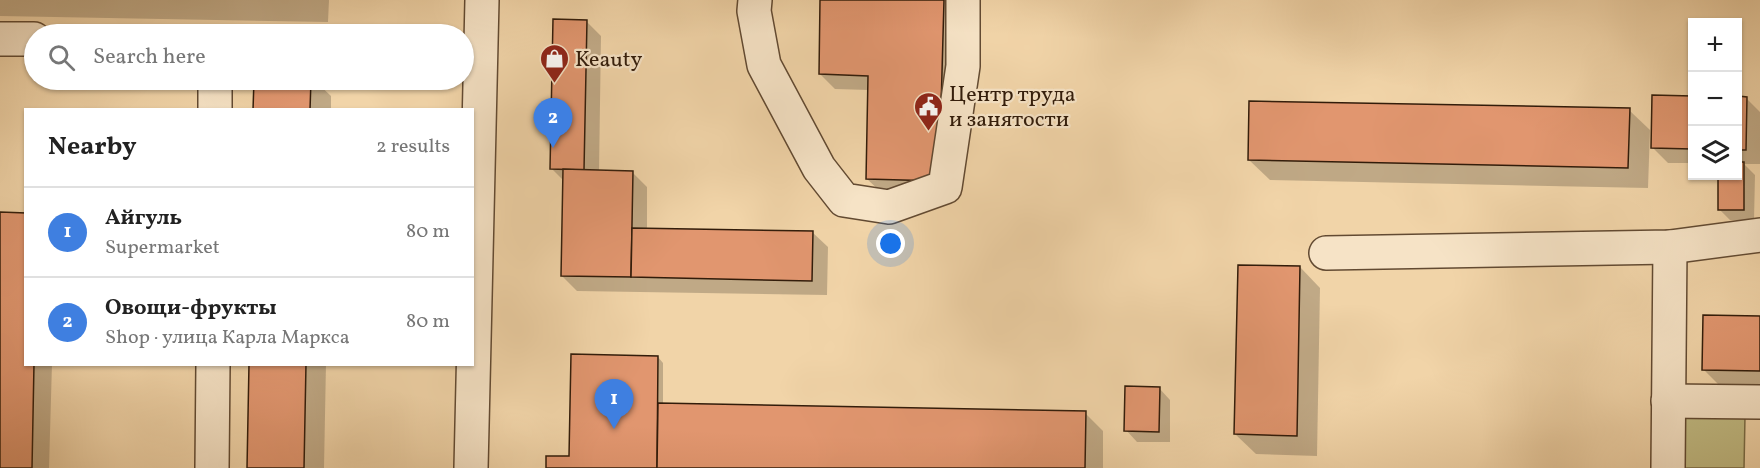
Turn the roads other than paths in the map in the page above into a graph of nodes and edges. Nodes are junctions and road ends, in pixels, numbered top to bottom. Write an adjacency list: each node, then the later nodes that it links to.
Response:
1 (482, 0): 4 (street)
2 (755, 0): 3 (street)
3 (963, 0)
4 (474, 35)
5 (0, 39): 6 (street)
6 (24, 39)
7 (215, 90): 9 (street)
8 (472, 90): 10 (street)
9 (215, 108)
10 (472, 108)
11 (1760, 235): 12 (street)
12 (1670, 247): 13 (street); 16 (street)
13 (1326, 253)
14 (213, 366): 18 (street)
15 (471, 366): 19 (street)
16 (1668, 401): 17 (street); 20 (street)
17 (1760, 402)
18 (212, 468)
19 (471, 468)
20 (1668, 468)

